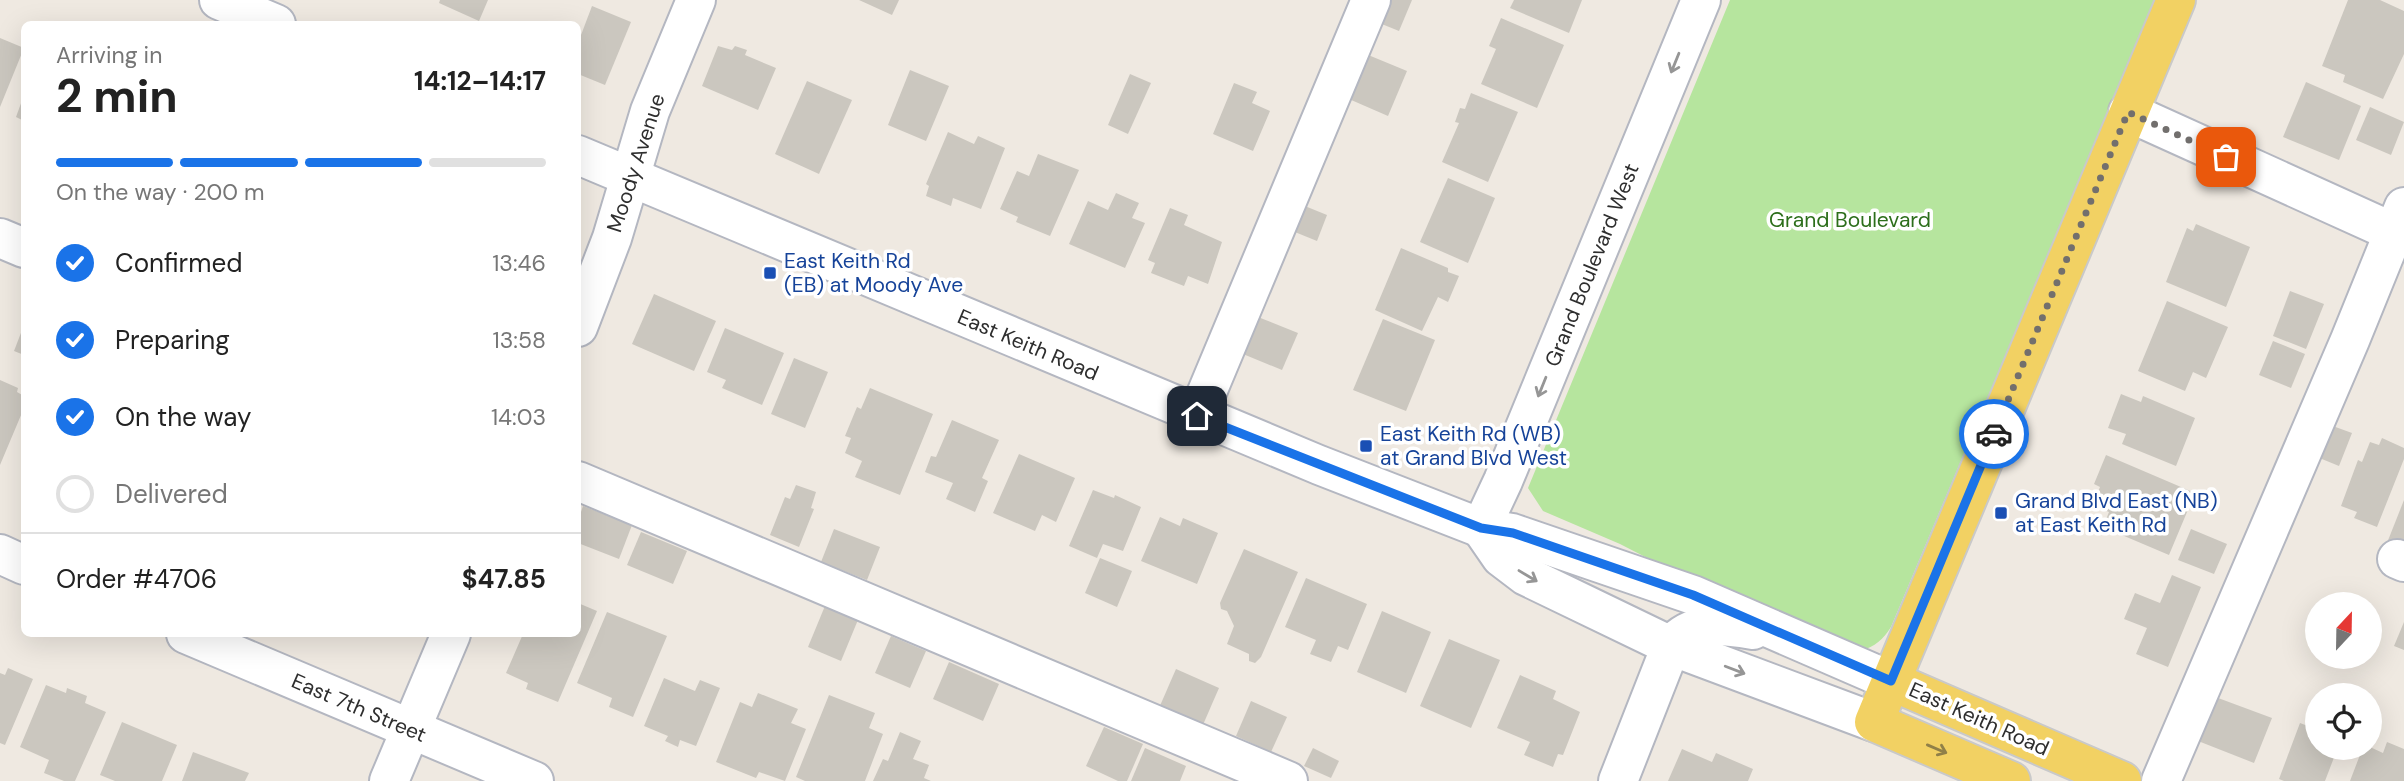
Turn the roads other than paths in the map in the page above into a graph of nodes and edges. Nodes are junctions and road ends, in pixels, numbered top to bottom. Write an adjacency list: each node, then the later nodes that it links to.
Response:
1 (219, 0): 6 (street)
2 (696, 0): 9 (street, Moody Avenue)
3 (1371, 0): 14 (street)
4 (1701, 0): 16 (street, Grand Boulevard West, one-way to 16)
5 (2176, 0): 7 (main road)
6 (269, 21)
7 (2128, 112): 10 (street); 24 (main road)
8 (581, 156): 9 (street, East Keith Road)
9 (631, 178): 13 (street, Moody Avenue); 14 (street, East Keith Road)
10 (2400, 226): 33 (street)
11 (0, 237): 12 (street)
12 (21, 247)
13 (581, 319)
14 (1197, 416): 16 (street, East Keith Road)
15 (581, 482): 29 (street)
16 (1481, 528): 19 (street, East Keith Road); 23 (street, East Keith Road, one-way to 23)
17 (0, 554): 18 (street)
18 (21, 564)
19 (1619, 569): 20 (street, East Keith Road); 23 (street)
20 (1789, 636): 23 (street); 24 (street, East Keith Road)
21 (193, 637): 26 (street, East 7th Street)
22 (450, 637): 26 (street)
23 (1671, 646): 25 (street, East Keith Road, one-way to 25); 30 (street)
24 (1891, 681): 25 (main road); 32 (main road, East Keith Road)
25 (1874, 722): 31 (main road, East Keith Road, one-way to 31)
26 (411, 729): 27 (street); 28 (street, East 7th Street)
27 (389, 781)
28 (534, 781)
29 (1288, 781)
30 (1618, 781)
31 (2011, 781)
32 (2122, 781)
33 (2161, 781)

